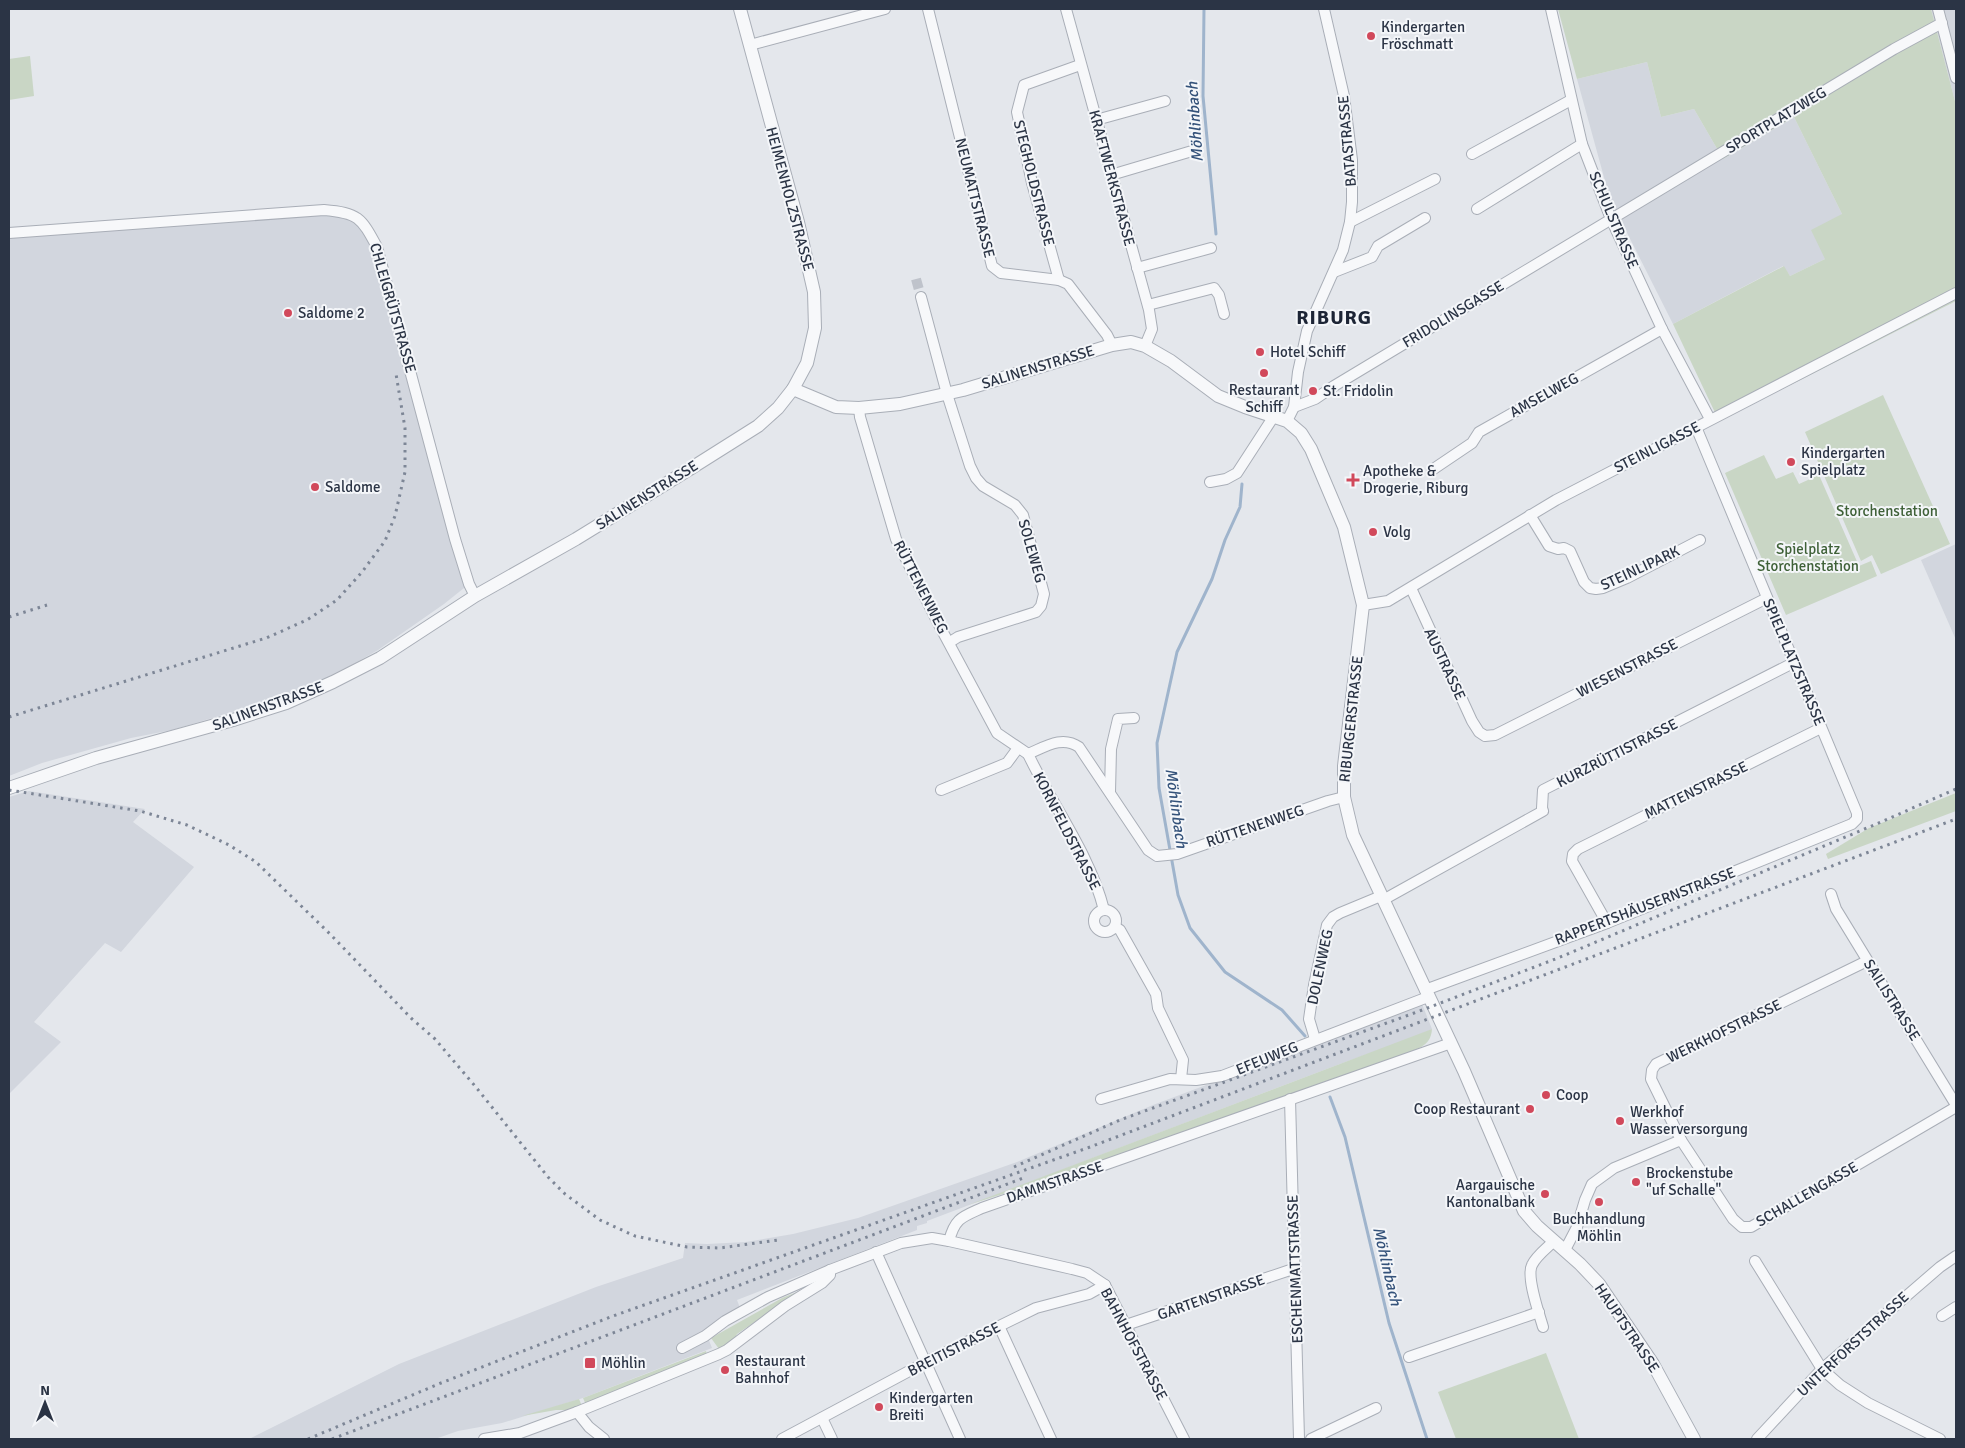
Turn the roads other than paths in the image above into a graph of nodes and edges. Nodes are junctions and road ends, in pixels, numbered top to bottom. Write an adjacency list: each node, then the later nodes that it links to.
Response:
1 (740, 9): 9 (street, HEIMENHOLZSTRASSE)
2 (885, 9): 9 (street)
3 (928, 9): 28 (street, NEUMATTSTRASSE)
4 (1066, 9): 10 (street, KRAFTWERKSTRASSE)
5 (1324, 9): 23 (street, BATASTRASSE)
6 (1551, 9): 12 (street, SCHULSTRASSE)
7 (1938, 9): 8 (street)
8 (1942, 23): 11 (street); 22 (street, SPORTPLATZWEG)
9 (750, 46): 36 (street, HEIMENHOLZSTRASSE)
10 (1080, 65): 14 (street, KRAFTWERKSTRASSE); 28 (street, STEGHOLDSTRASSE)
11 (1956, 78)
12 (1571, 100): 15 (street, SCHULSTRASSE); 17 (street)
13 (1165, 101): 14 (street)
14 (1096, 120): 18 (street, KRAFTWERKSTRASSE)
15 (1582, 144): 20 (street); 22 (street, SCHULSTRASSE)
16 (1192, 152): 18 (street)
17 (1472, 154)
18 (1111, 175): 26 (street, KRAFTWERKSTRASSE)
19 (1435, 179): 23 (street)
20 (1477, 209)
21 (1425, 218): 27 (street)
22 (1611, 219): 33 (street, SCHULSTRASSE); 38 (street, FRIDOLINSGASSE)
23 (1350, 222): 27 (street, BATASTRASSE)
24 (9, 233): 49 (street, CHLEIGRÜTSTRASSE)
25 (1211, 248): 26 (street)
26 (1137, 268): 31 (street, KRAFTWERKSTRASSE)
27 (1334, 272): 38 (street, BATASTRASSE)
28 (1059, 280): 34 (street)
29 (1956, 294): 41 (street, STEINLIGASSE)
30 (921, 297): 37 (street, SOLEWEG)
31 (1148, 306): 32 (street); 35 (street, KRAFTWERKSTRASSE)
32 (1224, 314)
33 (1662, 329): 41 (street, SCHULSTRASSE); 44 (street, AMSELWEG)
34 (1112, 345): 35 (street, SALINENSTRASSE); 37 (street, SALINENSTRASSE)
35 (1146, 346): 40 (street, SALINENSTRASSE)
36 (793, 389): 39 (street, SALINENSTRASSE); 49 (street, SALINENSTRASSE)
37 (947, 394): 39 (street, SALINENSTRASSE); 52 (street, SOLEWEG)
38 (1294, 407): 42 (street, BATASTRASSE)
39 (859, 408): 52 (street, RÜTTENENWEG)
40 (1274, 416): 42 (street, SALINENSTRASSE); 45 (street)
41 (1710, 419): 43 (street, STEINLIGASSE)
42 (1287, 421): 51 (street, RIBURGERSTRASSE)
43 (1696, 427): 46 (street, STEINLIGASSE); 50 (street, SPIELPLATZSTRASSE)
44 (1432, 470)
45 (1210, 482)
46 (1530, 515): 47 (street, STEINLIPARK); 48 (street, STEINLIGASSE)
47 (1700, 540)
48 (1410, 588): 51 (street, STEINLIGASSE); 56 (street, AUSTRASSE)
49 (475, 596): 59 (street, SALINENSTRASSE)
50 (1767, 598): 53 (street, SPIELPLATZSTRASSE); 56 (street, WIESENSTRASSE)
51 (1363, 605): 62 (street, RIBURGERSTRASSE)
52 (950, 642): 57 (street, RÜTTENENWEG)
53 (1793, 663): 55 (street, SPIELPLATZSTRASSE); 65 (street, KURZRÜTTISTRASSE)
54 (1134, 718): 61 (street)
55 (1821, 728): 63 (street, SPIELPLATZSTRASSE); 67 (street, MATTENSTRASSE)
56 (1485, 736)
57 (1018, 748): 58 (street, RÜTTENENWEG); 60 (street)
58 (1028, 754): 61 (street, RÜTTENENWEG); 66 (street, KORNFELDSTRASSE)
59 (9, 788)
60 (941, 790)
61 (1110, 792): 62 (street, RÜTTENENWEG)
62 (1344, 797): 65 (street, RIBURGERSTRASSE)
63 (1857, 813): 67 (street, RAPPERTSHÄUSERNSTRASSE)
64 (1830, 894): 69 (street, SAILISTRASSE)
65 (1382, 898): 70 (street, RIBURGERSTRASSE); 71 (street, DOLENWEG)
66 (1104, 910): 68 (street, KORNFELDSTRASSE); 68 (street, KORNFELDSTRASSE)
67 (1606, 923): 70 (street, RAPPERTSHÄUSERNSTRASSE)
68 (1115, 927): 73 (street, KORNFELDSTRASSE)
69 (1868, 961): 76 (street, SAILISTRASSE); 77 (street, WERKHOFSTRASSE)
70 (1427, 993): 71 (street, EFEUWEG); 72 (street, RIBURGERSTRASSE)
71 (1315, 1039): 73 (street, EFEUWEG)
72 (1451, 1043): 74 (street, DAMMSTRASSE); 79 (street, HAUPTSTRASSE)
73 (1181, 1079): 75 (street, EFEUWEG)
74 (1290, 1099): 78 (street, DAMMSTRASSE); 84 (street, ESCHENMATTSTRASSE)
75 (1101, 1100)
76 (1956, 1106): 77 (street, SCHALLENGASSE)
77 (1682, 1140): 80 (street)
78 (950, 1241): 81 (street); 86 (street, BAHNHOFSTRASSE)
79 (1554, 1241): 80 (street, HAUPTSTRASSE); 88 (street)
80 (1564, 1250): 109 (street, HAUPTSTRASSE)
81 (876, 1252): 85 (street); 95 (street)
82 (1956, 1256): 96 (street, UNTERFORSTSTRASSE)
83 (1755, 1261): 96 (street)
84 (1296, 1268): 90 (street, GARTENSTRASSE); 107 (street, ESCHENMATTSTRASSE)
85 (830, 1270): 93 (street); 98 (street)
86 (1105, 1285): 90 (street, BAHNHOFSTRASSE); 91 (street, BREITISTRASSE)
87 (1956, 1307): 89 (street)
88 (1539, 1312): 92 (street); 94 (street)
89 (1942, 1316)
90 (1126, 1325): 106 (street, BAHNHOFSTRASSE)
91 (999, 1326): 95 (street, BREITISTRASSE); 105 (street)
92 (1543, 1327)
93 (682, 1348)
94 (1409, 1356)
95 (926, 1362): 99 (street, BREITISTRASSE); 104 (street)
96 (1822, 1369): 110 (street, UNTERFORSTSTRASSE); 111 (street)
97 (1376, 1408): 108 (street)
98 (577, 1412): 100 (street); 101 (street)
99 (822, 1418): 102 (street, BREITISTRASSE); 103 (street)
100 (484, 1439)
101 (604, 1439)
102 (782, 1439)
103 (832, 1439)
104 (960, 1439)
105 (1051, 1439)
106 (1184, 1439)
107 (1299, 1439)
108 (1311, 1439)
109 (1694, 1439)
110 (1757, 1439)
111 (1940, 1439)

